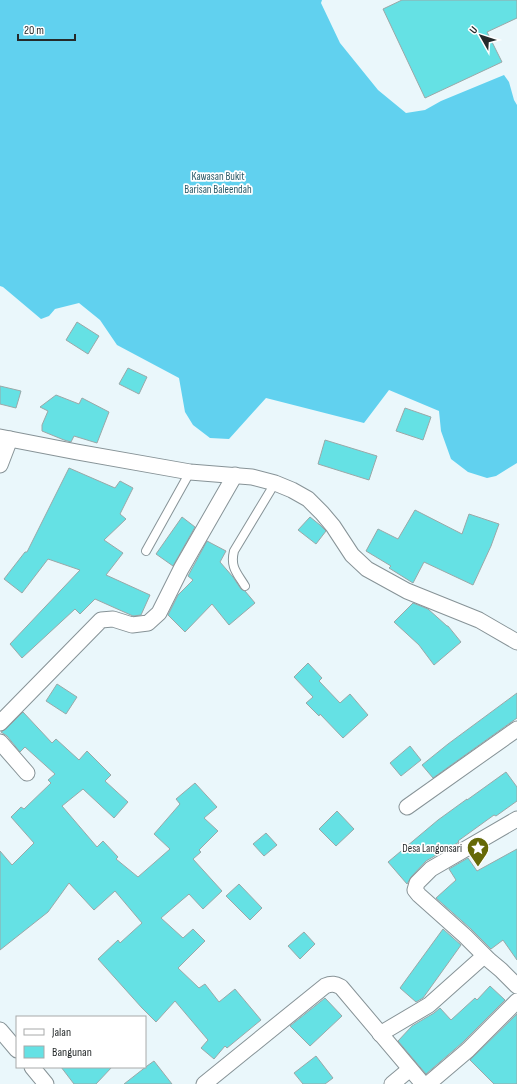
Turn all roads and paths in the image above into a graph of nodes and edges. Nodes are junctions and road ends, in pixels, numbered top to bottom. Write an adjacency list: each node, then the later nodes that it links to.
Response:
1 (5, 438): 2 (street); 3 (street)
2 (0, 465)
3 (190, 472): 4 (street); 6 (lane)
4 (235, 475): 5 (street); 9 (street)
5 (275, 483): 7 (lane); 8 (street)
6 (146, 550)
7 (245, 586)
8 (517, 642)
9 (0, 723)
10 (517, 729): 13 (street)
11 (0, 742): 12 (street)
12 (27, 774)
13 (407, 807)
14 (517, 818): 15 (street)
15 (484, 956): 16 (street); 19 (street)
16 (517, 986)
17 (517, 1001): 27 (street)
18 (0, 1030): 20 (street)
19 (380, 1034): 22 (street); 24 (street)
20 (16, 1049)
21 (33, 1068): 23 (street)
22 (410, 1069): 25 (street); 26 (street)
23 (46, 1084)
24 (204, 1084)
25 (392, 1084)
26 (423, 1084)
27 (428, 1084)

